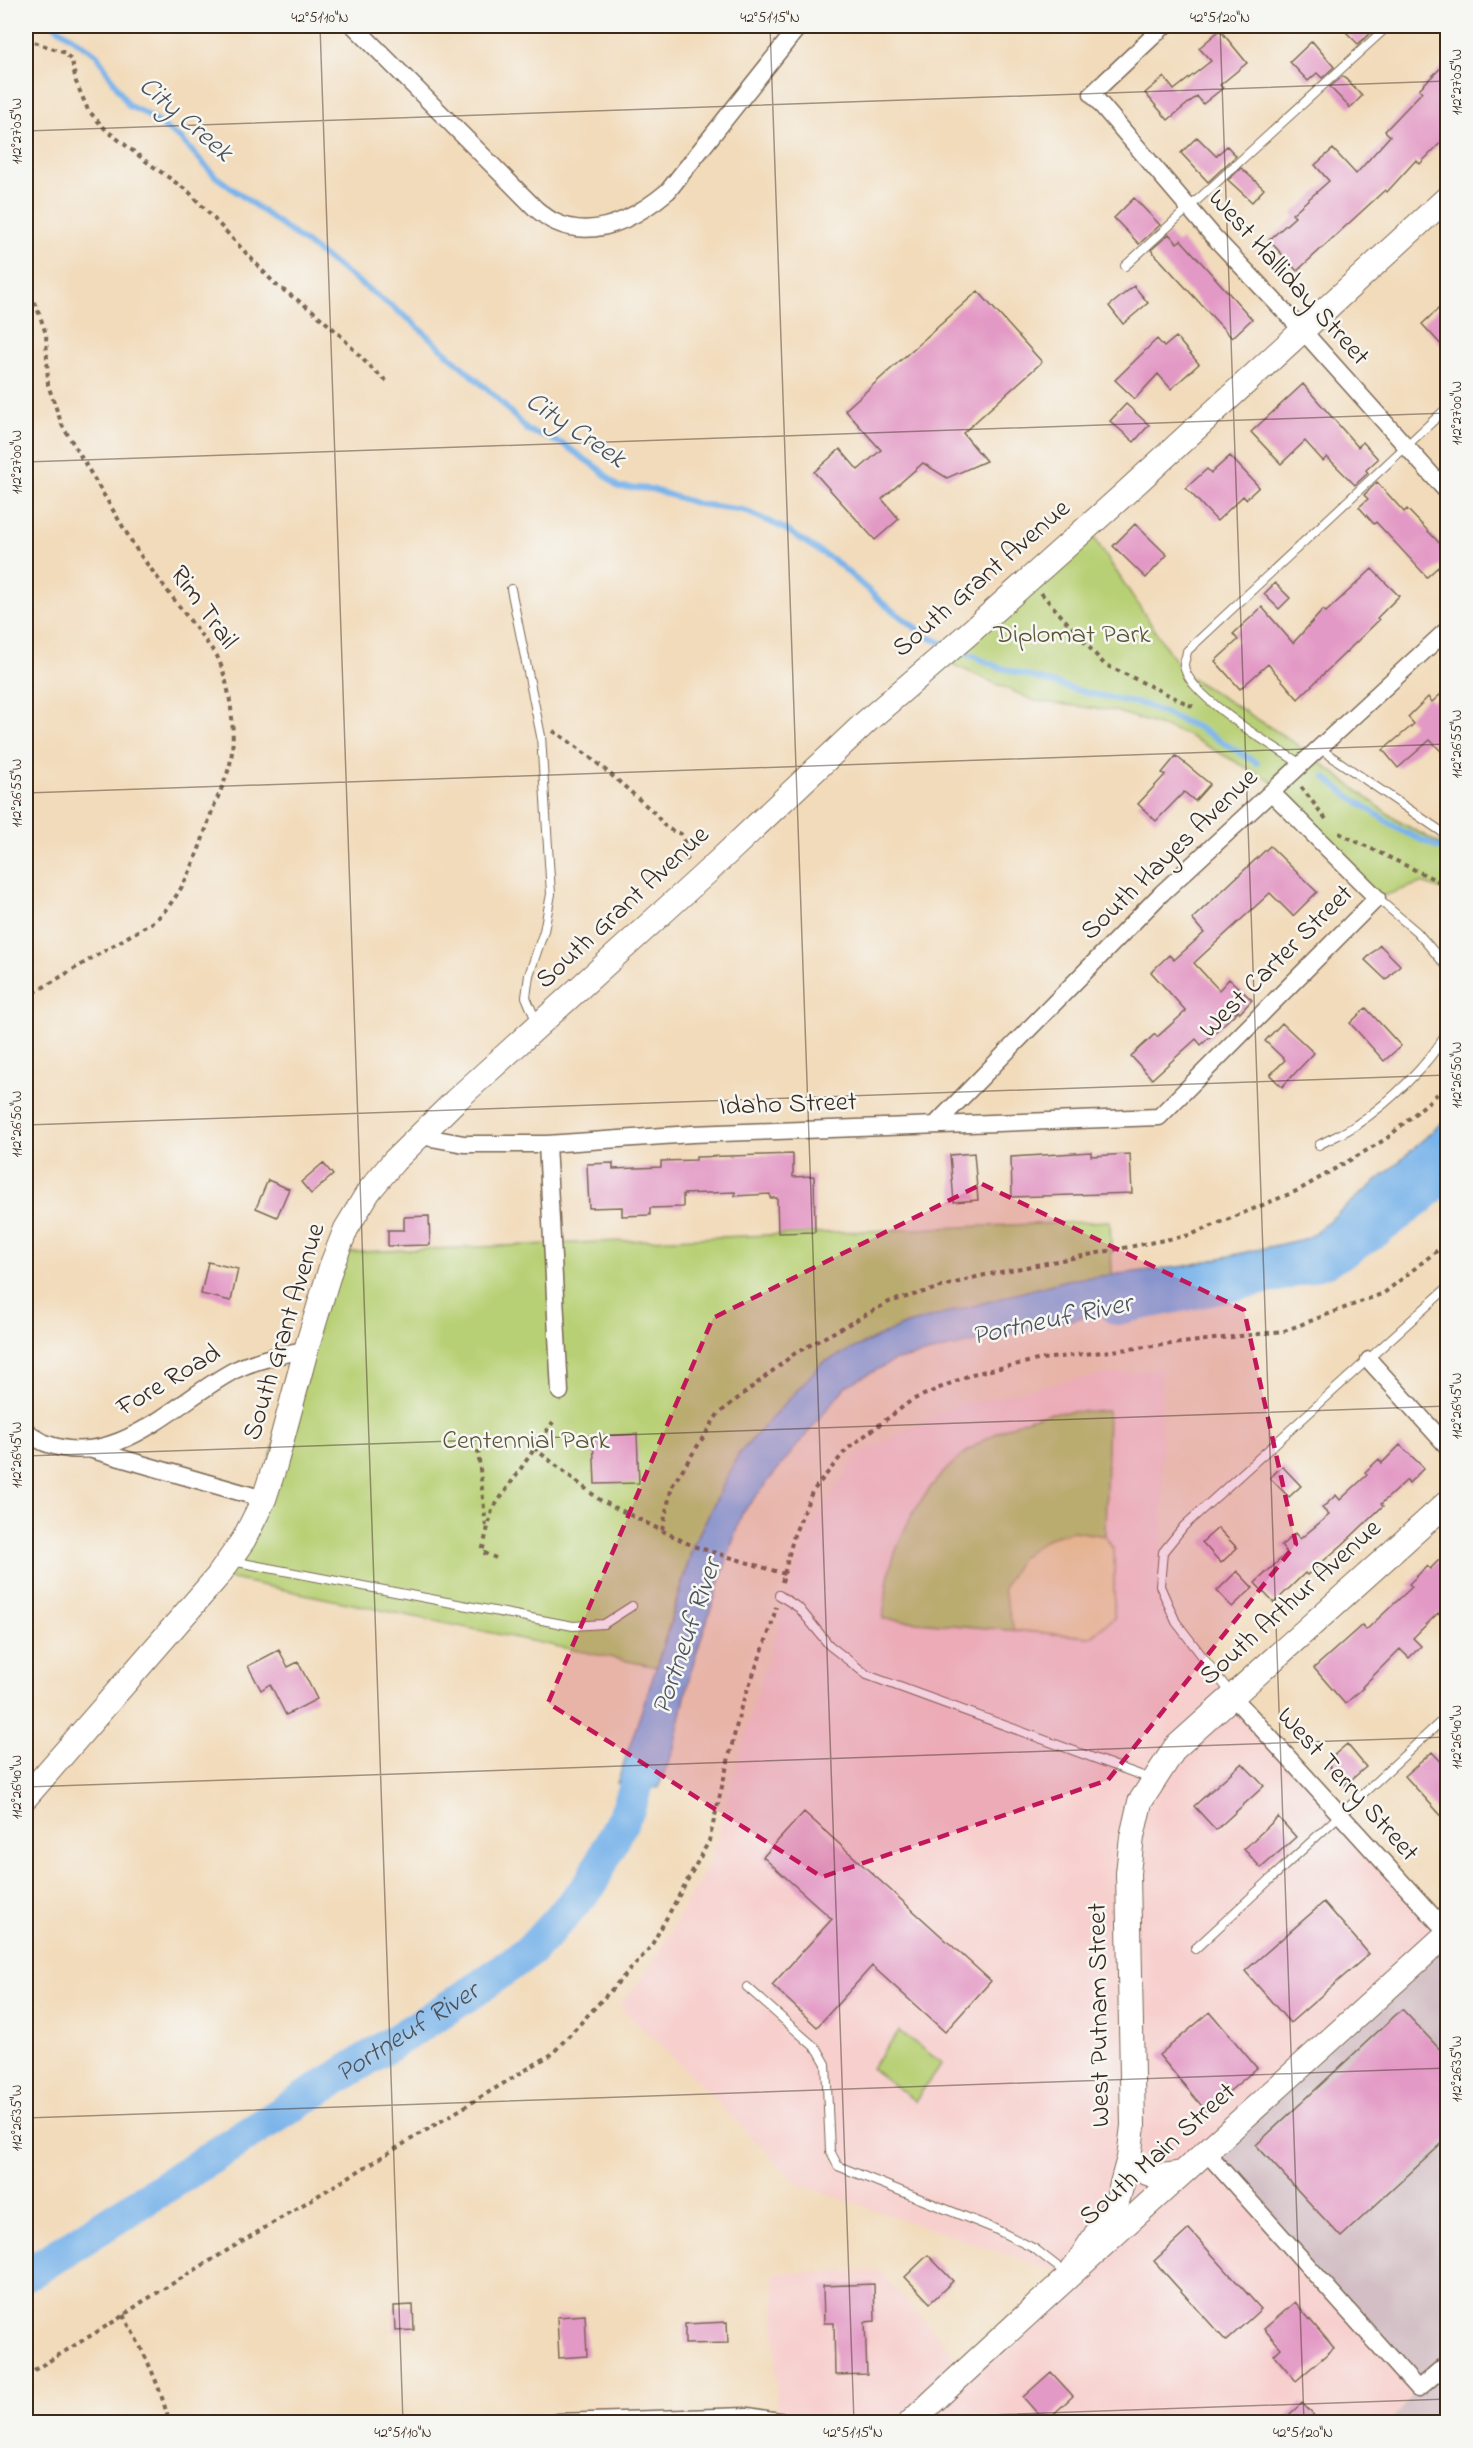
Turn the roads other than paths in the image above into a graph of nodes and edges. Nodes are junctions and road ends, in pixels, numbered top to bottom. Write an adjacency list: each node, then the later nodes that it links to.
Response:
1 (354, 26): 2 (street)
2 (799, 26)
3 (1164, 26): 6 (street, West Halliday Street)
4 (1388, 26): 6 (lane)
5 (1448, 197): 8 (street, South Grant Avenue)
6 (1189, 208): 7 (lane); 8 (street, West Halliday Street)
7 (1125, 266)
8 (1303, 331): 10 (street, West Halliday Street); 20 (street, South Grant Avenue)
9 (1448, 407): 10 (lane)
10 (1405, 446): 11 (street, West Halliday Street); 15 (lane)
11 (1448, 493)
12 (511, 589): 20 (lane)
13 (1448, 629): 14 (street, South Hayes Avenue)
14 (1319, 748): 15 (street, South Hayes Avenue); 17 (lane)
15 (1295, 769): 16 (street, South Hayes Avenue)
16 (1271, 792): 18 (street, West Carter Street); 23 (street, South Hayes Avenue)
17 (1448, 836)
18 (1377, 898): 19 (lane); 22 (street, West Carter Street)
19 (1448, 968)
20 (538, 1026): 24 (street, South Grant Avenue)
21 (1448, 1031): 26 (lane)
22 (1159, 1117): 23 (street, Idaho Street)
23 (935, 1125): 25 (street, Idaho Street)
24 (420, 1136): 25 (street, Idaho Street); 28 (street, South Grant Avenue)
25 (547, 1144): 30 (street)
26 (1319, 1145)
27 (1448, 1287): 29 (lane)
28 (306, 1350): 33 (street, Fore Road); 34 (street, South Grant Avenue)
29 (1369, 1360): 32 (street); 39 (lane)
30 (560, 1392)
31 (26, 1431): 33 (street, Fore Road)
32 (1448, 1447)
33 (88, 1449): 34 (street)
34 (264, 1499): 36 (street, South Grant Avenue)
35 (1448, 1502): 39 (street, South Arthur Avenue)
36 (229, 1560): 38 (lane); 43 (street, South Grant Avenue)
37 (779, 1595): 42 (lane)
38 (632, 1606)
39 (1233, 1697): 41 (street, South Arthur Avenue); 44 (street, West Terry Street)
40 (1448, 1715): 44 (lane)
41 (1175, 1748): 42 (street, West Putnam Street)
42 (1152, 1780): 49 (street, West Putnam Street)
43 (26, 1797)
44 (1339, 1814): 45 (street, West Terry Street); 46 (lane)
45 (1448, 1933): 48 (street, South Main Street)
46 (1195, 1949)
47 (747, 1987): 51 (lane)
48 (1206, 2151): 50 (street, South Main Street); 52 (street)
49 (1129, 2158): 50 (street); 51 (street, West Putnam Street)
50 (1182, 2173): 51 (street, South Main Street)
51 (1069, 2276): 55 (street, South Main Street)
52 (1448, 2363)
53 (558, 2422): 54 (street)
54 (785, 2422)
55 (911, 2422)

